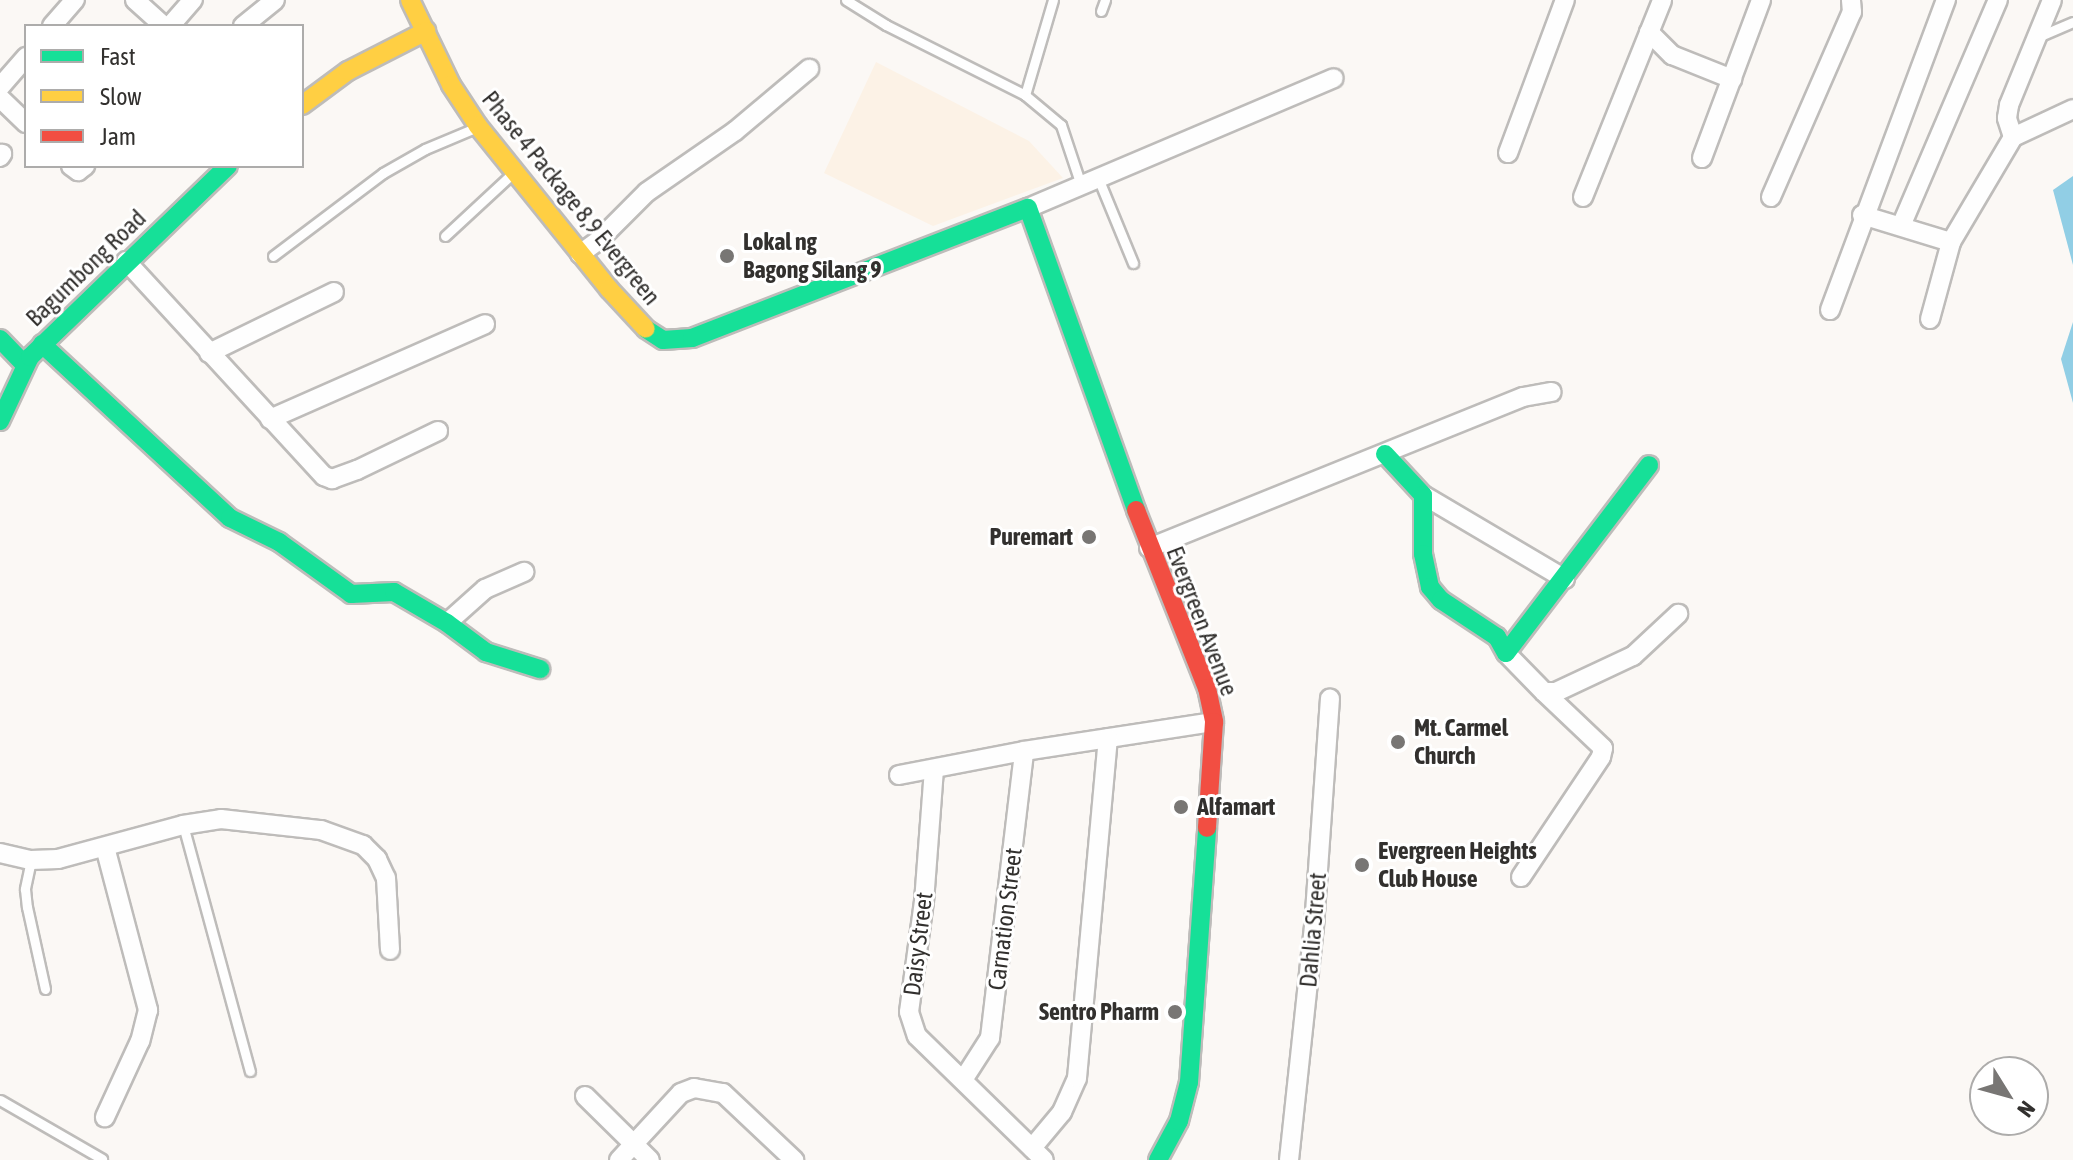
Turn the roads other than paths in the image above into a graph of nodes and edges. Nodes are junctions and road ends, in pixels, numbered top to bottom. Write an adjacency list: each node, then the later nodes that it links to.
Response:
1 (75, 0): 18 (street)
2 (135, 0): 19 (street)
3 (193, 0): 20 (street)
4 (275, 0): 21 (street)
5 (410, 0): 22 (street, Phase 4 Package 8,9 Evergreen)
6 (846, 0): 30 (lane)
7 (1053, 0): 30 (lane)
8 (1105, 0): 16 (lane)
9 (1565, 0): 37 (street)
10 (1662, 0): 23 (street)
11 (1761, 0): 28 (street)
12 (1851, 0): 43 (street)
13 (1946, 0): 45 (street)
14 (1998, 0): 46 (street)
15 (2052, 0): 24 (street)
16 (1101, 11)
17 (2073, 22): 24 (lane)
18 (54, 24)
19 (165, 24)
20 (169, 24)
21 (245, 24)
22 (426, 31): 32 (street); 35 (street, Phase 4 Package 8,9 Evergreen)
23 (1649, 32): 28 (street); 42 (street)
24 (2037, 37): 36 (street)
25 (24, 59): 29 (street)
26 (809, 69): 49 (street)
27 (1334, 78): 41 (street)
28 (1732, 79): 38 (street)
29 (0, 87)
30 (1025, 95): 41 (lane)
31 (0, 98): 34 (street)
32 (304, 104)
33 (2073, 109): 36 (street)
34 (24, 121)
35 (478, 126): 40 (street, Phase 4 Package 8,9 Evergreen); 50 (lane)
36 (2013, 137): 48 (street)
37 (1508, 153)
38 (1702, 158)
39 (226, 168): 51 (street, Bagumbong Road)
40 (514, 171): 47 (lane); 49 (street, Phase 4 Package 8,9 Evergreen)
41 (1089, 182): 44 (street); 52 (lane)
42 (1583, 197)
43 (1771, 197)
44 (1028, 208): 49 (street, Phase 4 Package 8,9 Evergreen); 68 (street, Evergreen Avenue)
45 (1862, 215): 46 (street); 54 (street)
46 (1901, 226): 48 (street)
47 (445, 236)
48 (1951, 242): 55 (street)
49 (580, 254)
50 (273, 256)
51 (126, 261): 58 (street, Bagumbong Road); 59 (street)
52 (1133, 263)
53 (334, 292): 59 (street)
54 (1830, 310)
55 (1930, 319)
56 (485, 324): 62 (street)
57 (0, 339): 60 (street)
58 (42, 344): 60 (street, Bagumbong Road); 72 (street)
59 (209, 353): 62 (street)
60 (24, 364): 63 (street, Bagumbong Road)
61 (1552, 392): 65 (street)
62 (270, 419): 64 (street)
63 (0, 421)
64 (438, 431)
65 (1385, 454): 67 (street); 68 (street)
66 (1649, 465): 70 (street)
67 (1423, 495): 70 (street); 73 (street)
68 (1149, 548): 77 (street, Evergreen Avenue)
69 (524, 572): 72 (street)
70 (1565, 579): 73 (street)
71 (1678, 614): 75 (street)
72 (447, 623): 74 (street)
73 (1506, 653): 75 (street)
74 (540, 669)
75 (1544, 692): 86 (street)
76 (1330, 699): 101 (street, Dahlia Street)
77 (1214, 722): 78 (street); 100 (street, Evergreen Avenue)
78 (1108, 738): 79 (street); 95 (street)
79 (1024, 751): 80 (street); 90 (street, Carnation Street)
80 (934, 769): 81 (street); 90 (street, Daisy Street)
81 (899, 775)
82 (183, 825): 83 (street); 87 (street); 89 (lane)
83 (105, 847): 85 (street); 93 (street)
84 (0, 853): 85 (street)
85 (31, 860): 88 (lane)
86 (1521, 877)
87 (390, 950)
88 (45, 989)
89 (250, 1071)
90 (963, 1080): 95 (street, Daisy Street)
91 (585, 1096): 94 (street)
92 (0, 1100): 96 (lane)
93 (105, 1117)
94 (634, 1145): 97 (street); 98 (street); 99 (street)
95 (1038, 1154)
96 (102, 1159)
97 (619, 1160)
98 (650, 1160)
99 (794, 1160)
100 (1158, 1160)
101 (1289, 1160)

